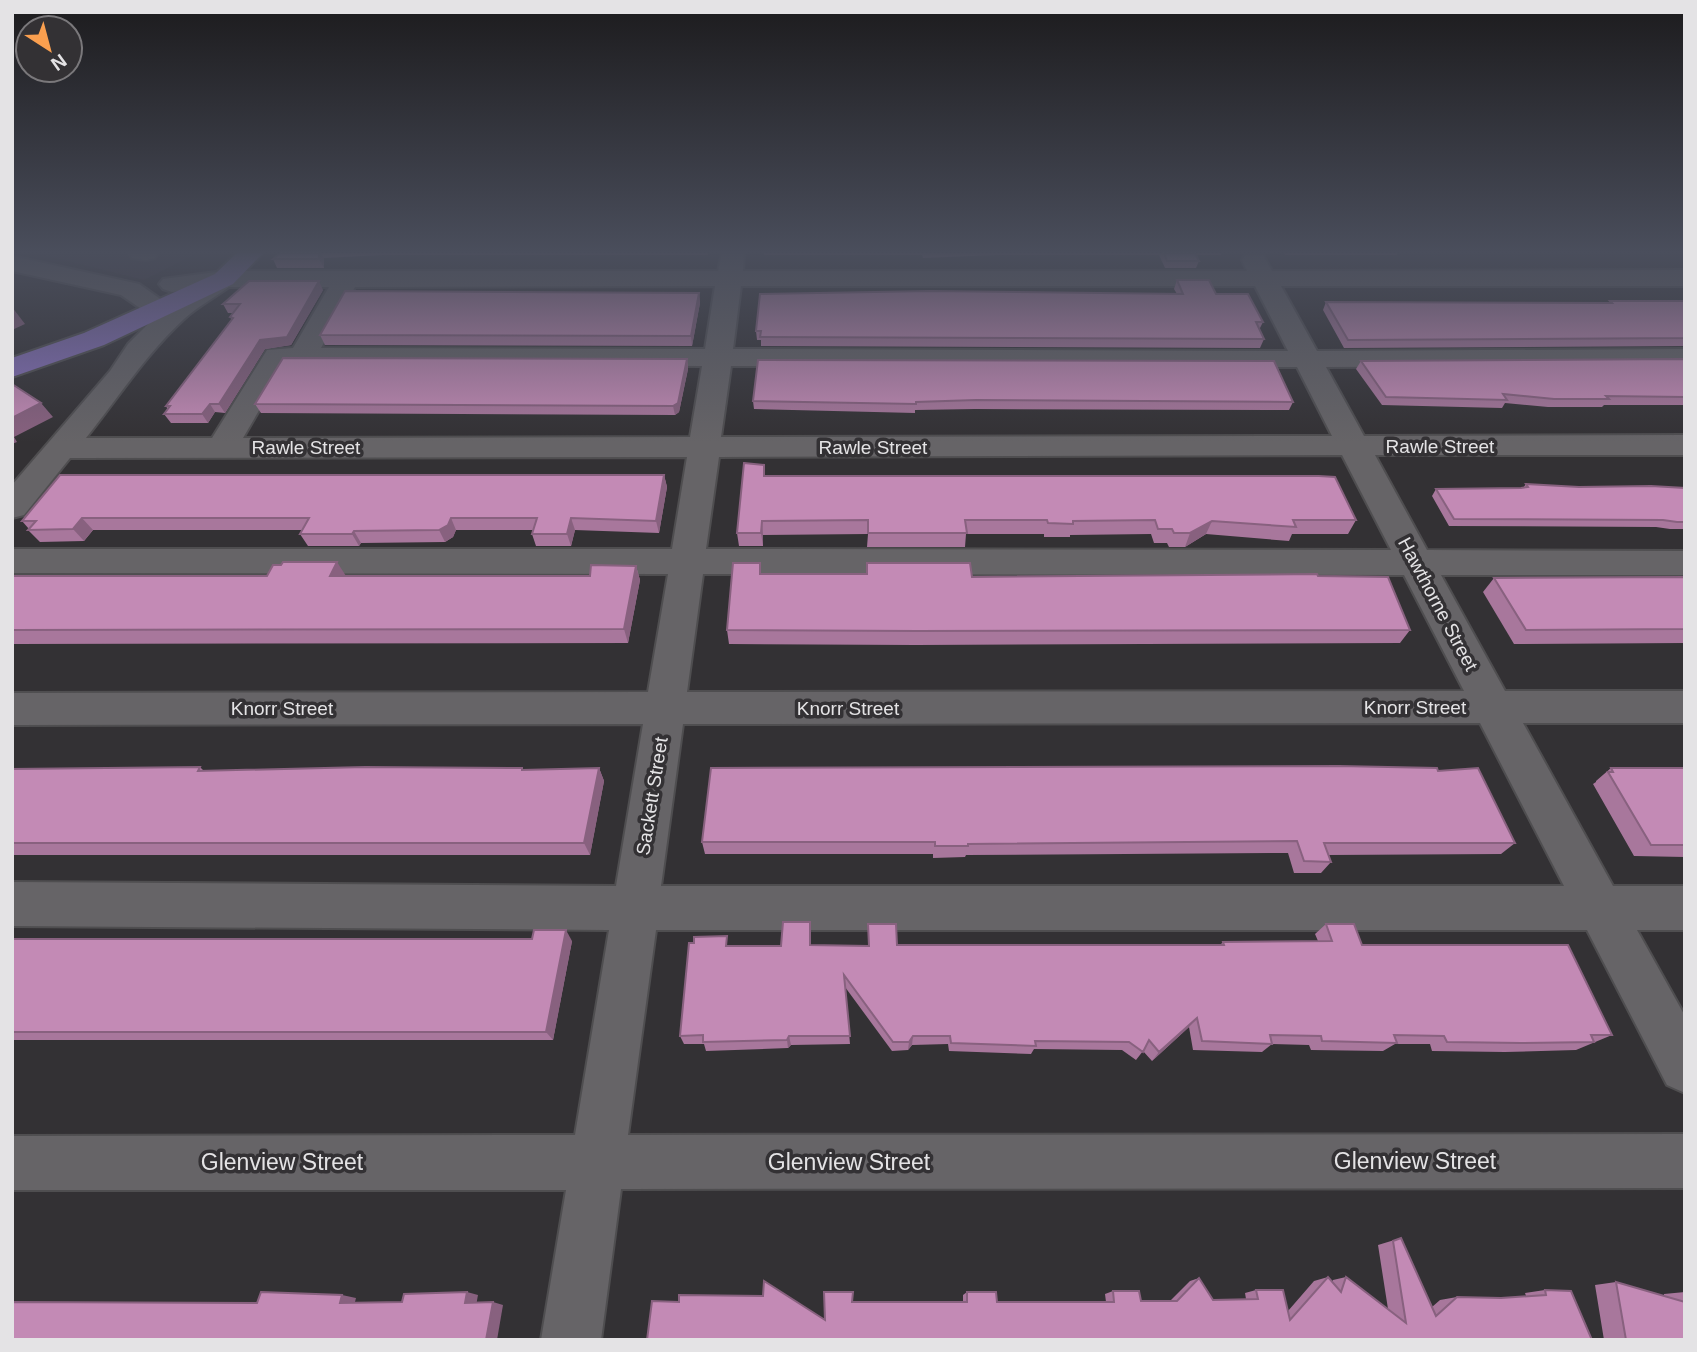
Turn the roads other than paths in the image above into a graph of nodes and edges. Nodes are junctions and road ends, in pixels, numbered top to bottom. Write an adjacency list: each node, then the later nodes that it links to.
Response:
1 (114, 316): 10 (main road)
2 (131, 316): 8 (main road)
3 (172, 316): 9 (street)
4 (192, 316): 16 (street)
5 (325, 316): 11 (street)
6 (723, 316): 12 (street, Sackett Street)
7 (1284, 316): 14 (street, Hawthorne Street)
8 (94, 339): 9 (main road); 10 (main road)
9 (138, 350): 16 (street)
10 (40, 356): 15 (main road)
11 (302, 356): 12 (street); 18 (street)
12 (717, 357): 14 (street); 19 (street, Sackett Street)
13 (1685, 357): 14 (street)
14 (1306, 359): 20 (street, Hawthorne Street)
15 (12, 369)
16 (120, 377): 21 (street)
17 (1685, 445): 20 (street, Rawle Street)
18 (222, 447): 19 (street, Rawle Street); 21 (street, Rawle Street)
19 (705, 447): 20 (street, Rawle Street); 23 (street, Sackett Street)
20 (1353, 447): 26 (street, Hawthorne Street)
21 (61, 448): 22 (street)
22 (12, 507)
23 (688, 560): 24 (street); 26 (street); 29 (street, Sackett Street)
24 (12, 561)
25 (1685, 563): 26 (street)
26 (1416, 564): 27 (street, Hawthorne Street)
27 (1493, 707): 28 (street, Knorr Street); 29 (street, Knorr Street); 33 (street, Hawthorne Street)
28 (1685, 707)
29 (667, 708): 30 (street, Knorr Street); 32 (street, Sackett Street)
30 (12, 709)
31 (12, 904): 32 (street)
32 (635, 908): 33 (street); 37 (street, Sackett Street)
33 (1600, 908): 34 (street); 35 (street, Hawthorne Street)
34 (1685, 908)
35 (1685, 1067)
36 (1685, 1161): 37 (street, Glenview Street)
37 (599, 1162): 38 (street, Glenview Street); 39 (street, Sackett Street)
38 (12, 1163)
39 (571, 1340)

